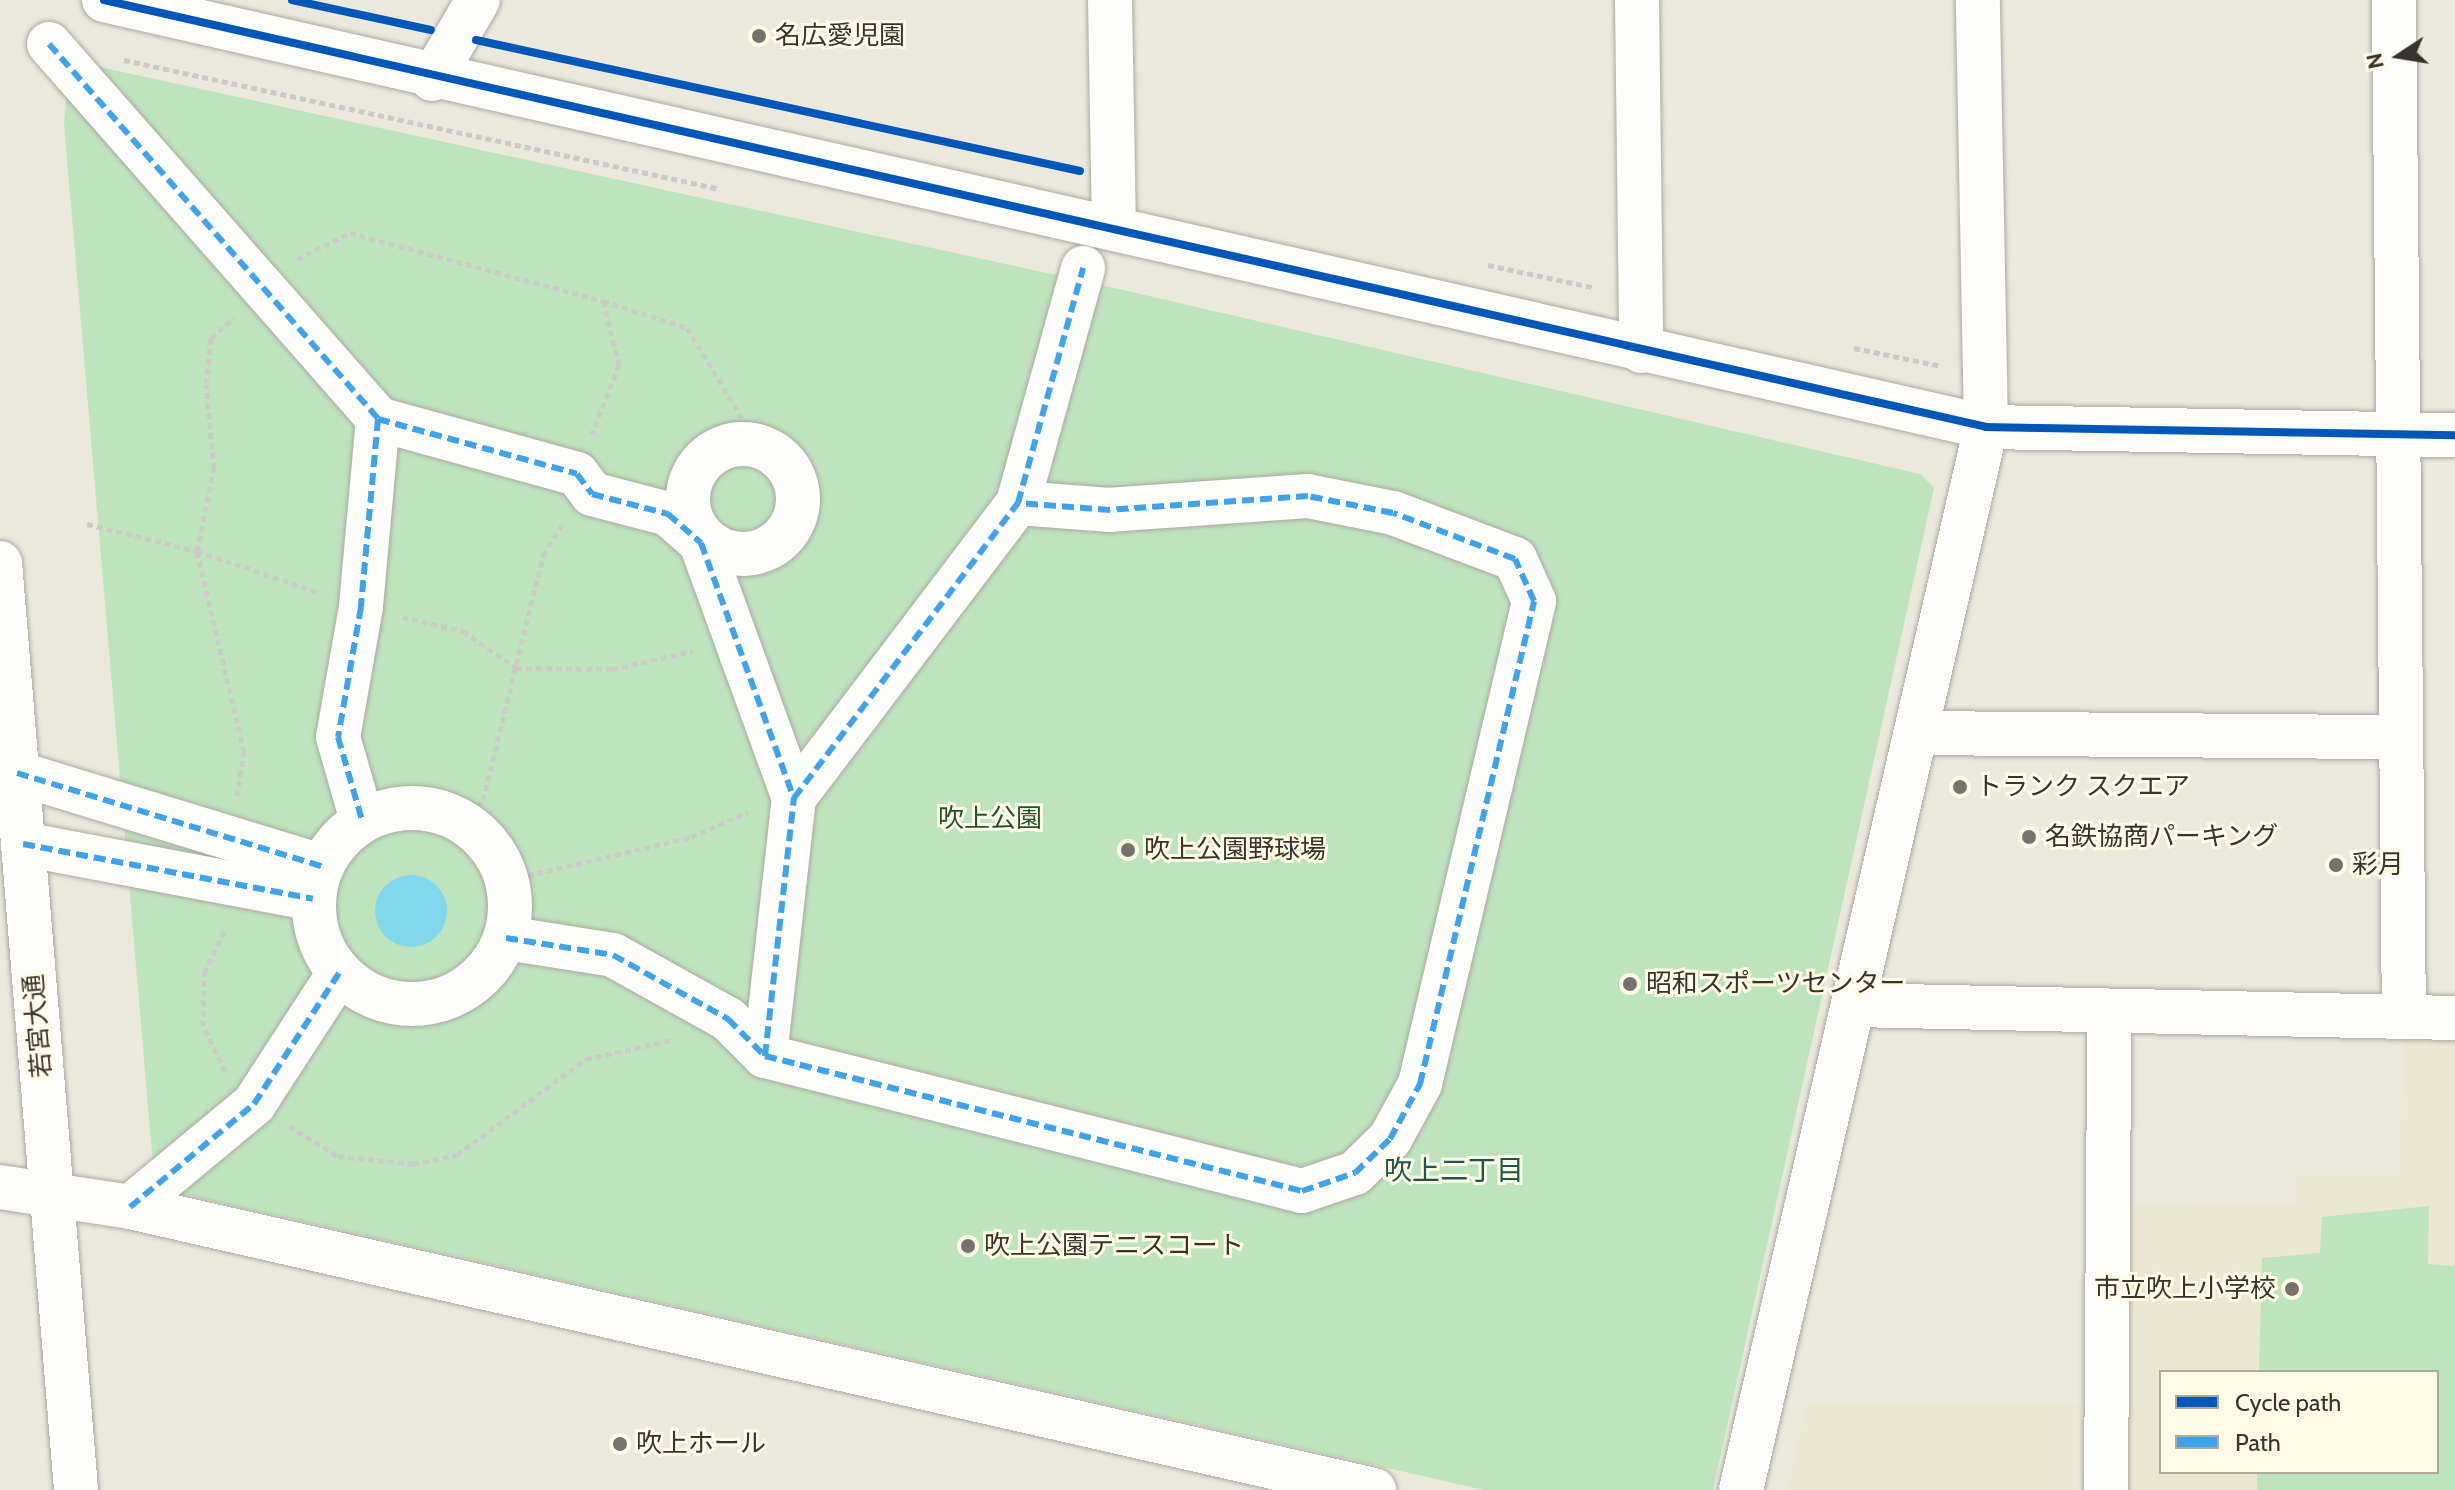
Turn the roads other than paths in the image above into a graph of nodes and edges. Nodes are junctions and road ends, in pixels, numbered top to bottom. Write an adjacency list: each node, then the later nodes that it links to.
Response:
1 (104, 0): 8 (street)
2 (478, 0): 8 (street)
3 (1110, 0): 9 (street)
4 (1637, 0): 11 (street)
5 (1978, 0): 13 (street)
6 (2394, 0): 14 (street)
7 (49, 44): 12 (street)
8 (432, 79): 9 (street)
9 (1114, 226): 11 (street)
10 (1083, 268): 16 (street)
11 (1641, 351): 13 (street)
12 (378, 419): 17 (street); 23 (street)
13 (1986, 427): 14 (street); 19 (street)
14 (2394, 433): 15 (street); 20 (street)
15 (2455, 435)
16 (1018, 503): 22 (street); 32 (street)
17 (701, 543): 17 (street); 22 (street)
18 (0, 563): 21 (street, 若宮大通)
19 (1916, 733): 20 (street); 28 (street)
20 (2400, 737): 30 (street)
21 (17, 773): 24 (street, 若宮大通); 25 (street)
22 (794, 798): 32 (street)
23 (362, 820): 25 (street); 26 (street)
24 (23, 844): 25 (street); 34 (street, 若宮大通)
25 (318, 882): 27 (street)
26 (506, 938): 27 (street); 32 (street)
27 (339, 973): 35 (street)
28 (1854, 1005): 29 (street); 38 (street)
29 (2109, 1014): 30 (street); 39 (street)
30 (2404, 1017): 31 (street)
31 (2455, 1018)
32 (765, 1056)
33 (0, 1187): 34 (street)
34 (53, 1192): 35 (street); 36 (street, 若宮大通)
35 (130, 1207): 37 (street)
36 (76, 1490)
37 (1374, 1490)
38 (1741, 1490)
39 (2106, 1490)

